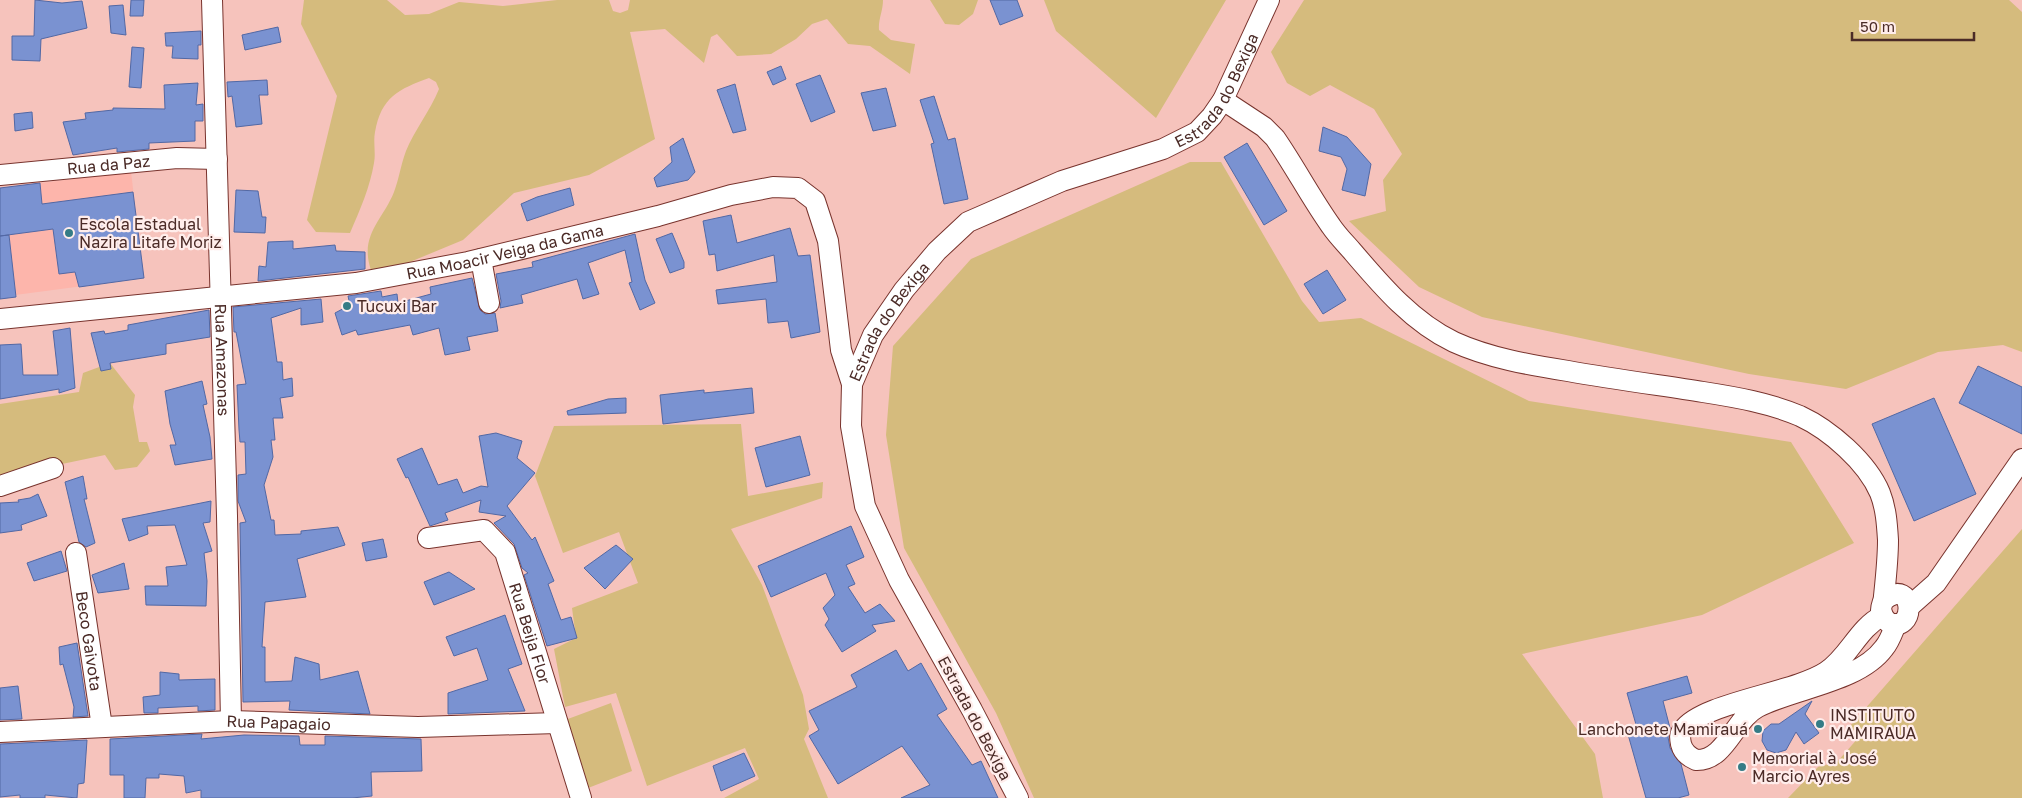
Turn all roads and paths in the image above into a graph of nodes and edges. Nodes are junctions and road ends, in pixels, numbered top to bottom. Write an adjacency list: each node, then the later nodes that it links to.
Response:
1 (212, 0): 4 (street, Rua Amazonas)
2 (1269, 0): 3 (street, Estrada do Bexiga)
3 (1222, 100): 10 (street, Estrada do Bexiga); 16 (street)
4 (217, 159): 5 (street, Rua da Paz); 7 (street, Rua Amazonas)
5 (0, 175)
6 (481, 259): 7 (street, Rua Moacir Veiga da Gama); 8 (street); 10 (street, Rua Moacir Veiga da Gama)
7 (220, 297): 9 (street, Rua Moacir Veiga da Gama); 17 (street, Rua Amazonas)
8 (489, 303)
9 (0, 319)
10 (852, 384): 22 (street, Estrada do Bexiga)
11 (2022, 459): 16 (street)
12 (53, 468): 13 (street)
13 (0, 486)
14 (428, 538): 18 (street, Rua Beija Flor)
15 (76, 553): 19 (street, Beco Gaivota)
16 (1888, 613): 16 (street)
17 (231, 721): 18 (street, Rua Papagaio); 19 (street, Rua Papagaio)
18 (557, 723): 21 (street, Rua Beija Flor)
19 (102, 727): 20 (street, Rua Papagaio)
20 (0, 732)
21 (581, 798)
22 (1018, 798)

